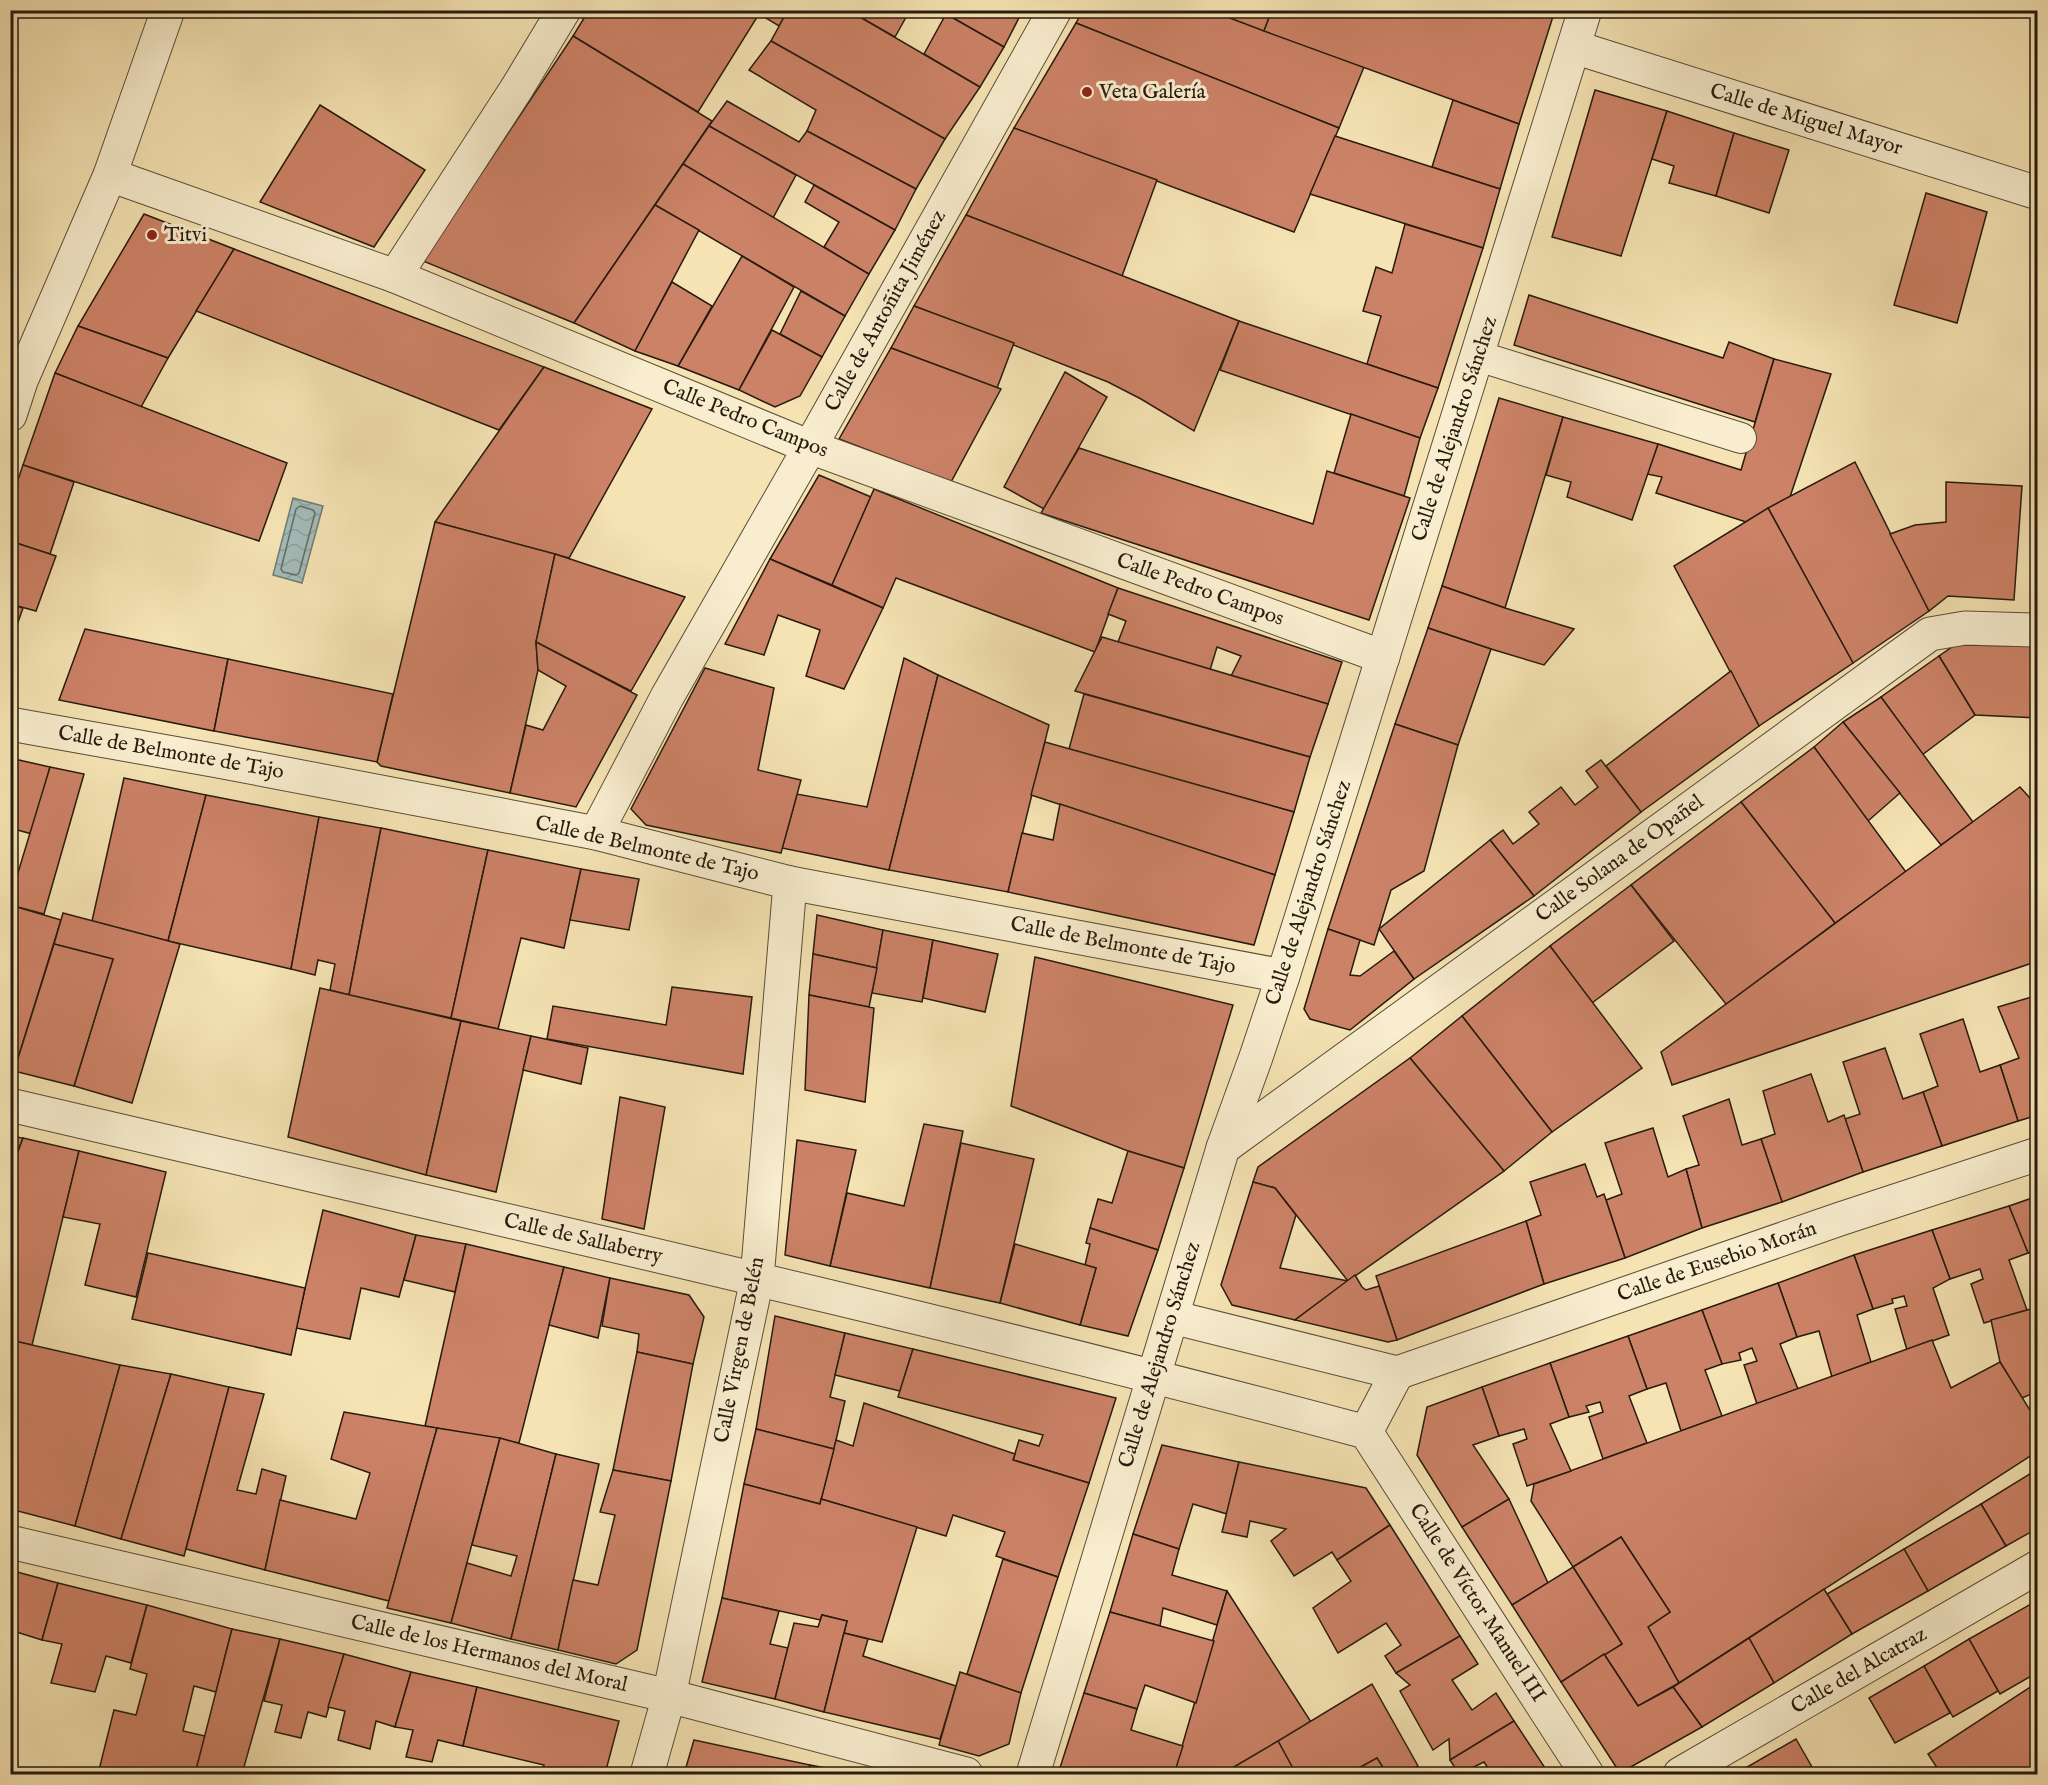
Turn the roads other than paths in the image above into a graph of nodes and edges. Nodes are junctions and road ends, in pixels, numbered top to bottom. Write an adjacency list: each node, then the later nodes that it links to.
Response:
1 (168, 10): 6 (street)
2 (564, 10): 8 (street)
3 (1055, 10): 13 (street, Calle de Antoñita Jiménez)
4 (1585, 10): 5 (street, Calle de Alejandro Sánchez)
5 (1574, 47): 7 (street, Calle de Miguel Mayor); 9 (street, Calle de Alejandro Sánchez)
6 (110, 175): 8 (street, Calle Pedro Campos); 10 (street)
7 (2037, 193)
8 (395, 276): 13 (street, Calle Pedro Campos)
9 (1478, 356): 12 (street); 15 (street, Calle de Alejandro Sánchez)
10 (16, 379): 11 (street)
11 (10, 415)
12 (1741, 438)
13 (810, 447): 15 (street, Calle Pedro Campos); 17 (street, Calle de Antoñita Jiménez)
14 (2037, 630): 21 (street, Calle Solana de Opañel)
15 (1383, 657): 19 (street, Calle de Alejandro Sánchez)
16 (10, 724): 17 (street, Calle de Belmonte de Tajo)
17 (596, 833): 18 (street, Calle de Belmonte de Tajo)
18 (790, 883): 19 (street, Calle de Belmonte de Tajo); 23 (street, Calle Virgen de Belén)
19 (1283, 976): 21 (street, Calle de Alejandro Sánchez)
20 (10, 1105): 23 (street, Calle de Sallaberry)
21 (1222, 1148): 24 (street, Calle de Alejandro Sánchez)
22 (2037, 1154): 25 (street, Calle de Eusebio Morán)
23 (757, 1279): 26 (street, Calle de Sallaberry); 30 (street, Calle Virgen de Belén)
24 (1172, 1317): 25 (street); 26 (street, Calle de Alejandro Sánchez)
25 (1397, 1373): 27 (street)
26 (1155, 1376): 27 (street); 33 (street, Calle de Alejandro Sánchez)
27 (1366, 1432): 34 (street, Calle de Víctor Manuel III)
28 (10, 1542): 30 (street, Calle de los Hermanos del Moral)
29 (2037, 1567): 35 (street, Calle del Alcatraz)
30 (669, 1696): 31 (street, Calle Virgen de Belén); 32 (street, Calle de los Hermanos del Moral)
31 (647, 1774)
32 (966, 1774)
33 (1033, 1774)
34 (1587, 1774)
35 (1680, 1774)

